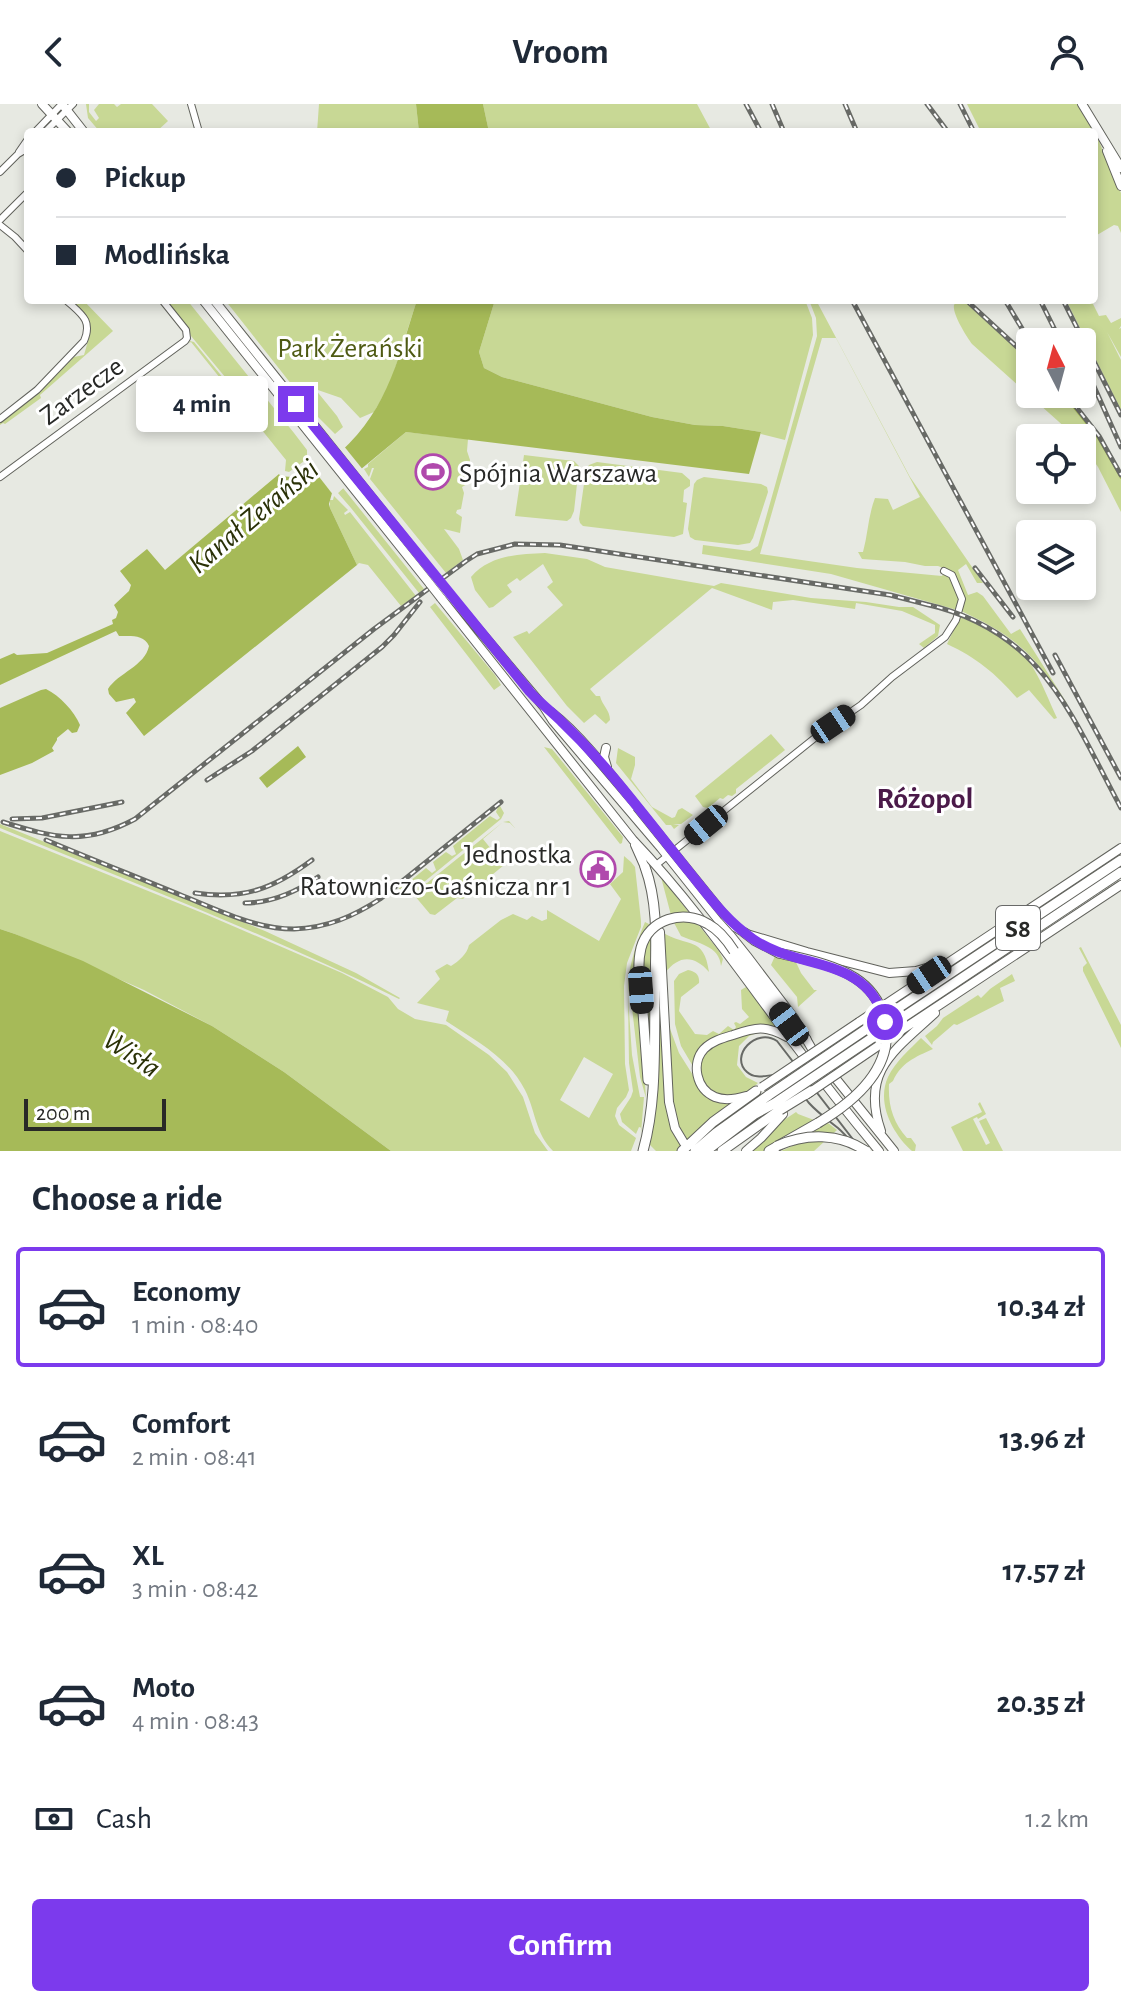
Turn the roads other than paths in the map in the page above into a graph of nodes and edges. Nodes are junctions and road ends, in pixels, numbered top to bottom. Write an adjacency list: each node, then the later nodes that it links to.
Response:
1 (42, 104): 5 (main road)
2 (191, 104): 10 (street)
3 (1082, 104): 11 (main road)
4 (65, 105): 5 (street); 9 (main road)
5 (55, 117): 6 (street); 7 (street); 8 (main road)
6 (40, 128)
7 (48, 128)
8 (65, 128)
9 (81, 128)
10 (198, 128)
11 (1096, 128)
12 (1098, 131): 13 (main road)
13 (1103, 139): 17 (main road); 19 (main road)
14 (24, 145): 16 (street)
15 (24, 150): 16 (street)
16 (18, 154): 18 (street)
17 (1121, 168)
18 (0, 172)
19 (1121, 186)
20 (24, 196): 21 (street)
21 (0, 223): 22 (street)
22 (24, 247)
23 (70, 304): 27 (street)
24 (165, 304): 29 (street, Zarzecze)
25 (206, 304): 28 (main road)
26 (217, 304): 28 (main road)
27 (0, 419)
28 (331, 454): 31 (main road, bridge)
29 (0, 477)
30 (944, 571): 37 (street)
31 (445, 596): 32 (main road); 35 (main road)
32 (544, 707): 34 (main road); 37 (main road)
33 (606, 748): 34 (main road)
34 (617, 781): 43 (main road, bridge)
35 (633, 840): 39 (main road); 40 (main road)
36 (1121, 848): 44 (main road)
37 (667, 856): 39 (street); 48 (main road)
38 (1121, 860): 45 (highway, S8)
39 (656, 865): 47 (main road)
40 (645, 867): 52 (highway); 55 (main road)
41 (1121, 872): 45 (highway, S8)
42 (1121, 885): 45 (main road)
43 (745, 933): 44 (main road); 56 (highway, bridge)
44 (968, 950): 45 (main road)
45 (921, 1004): 46 (highway, S8); 46 (main road); 53 (main road)
46 (869, 1034): 49 (main road, bridge); 50 (main road, bridge); 51 (highway, S8, bridge)
47 (791, 1039): 49 (main road); 62 (main road)
48 (806, 1039): 52 (highway, bridge); 53 (main road)
49 (759, 1089): 55 (highway)
50 (811, 1091): 51 (highway, bridge)
51 (777, 1105): 57 (highway, S8); 58 (highway, S8); 59 (highway); 60 (main road)
52 (649, 1128): 54 (highway)
53 (887, 1143): 63 (main road)
54 (645, 1146)
55 (683, 1147)
56 (773, 1149): 61 (highway, bridge)
57 (695, 1151)
58 (706, 1151)
59 (719, 1151)
60 (746, 1151)
61 (866, 1151)
62 (879, 1151)
63 (894, 1151)

